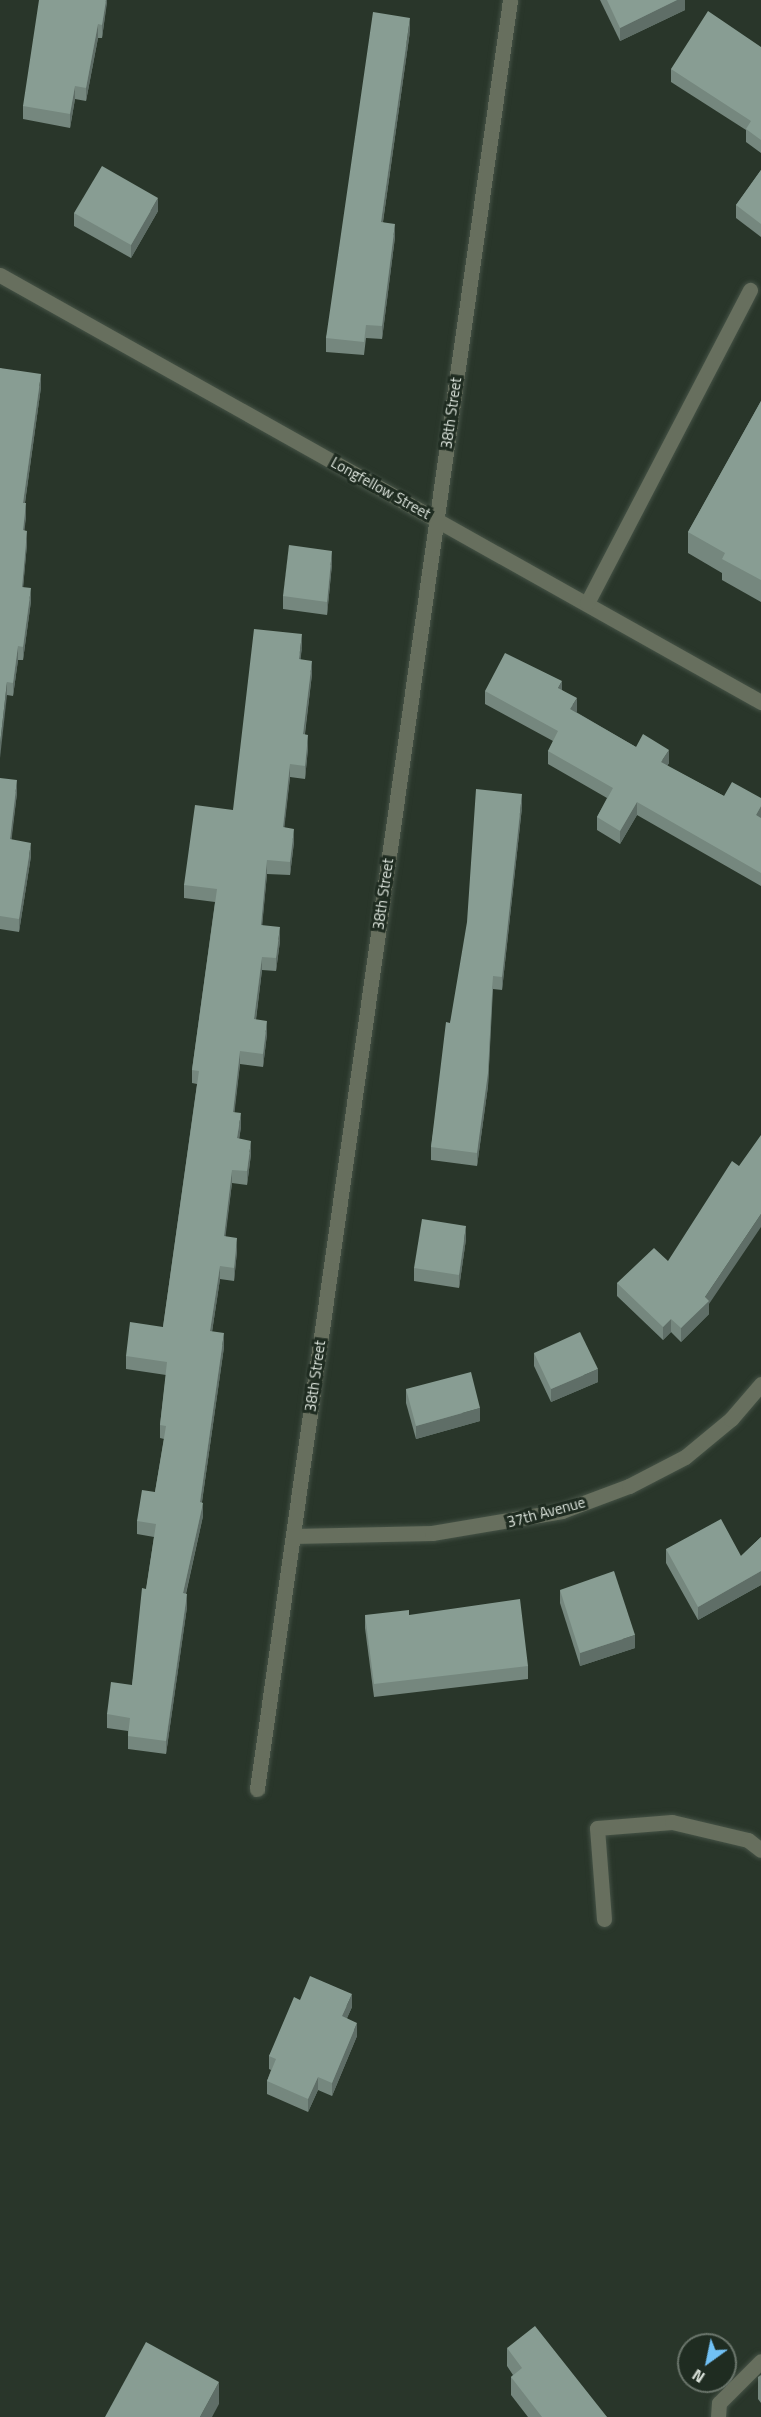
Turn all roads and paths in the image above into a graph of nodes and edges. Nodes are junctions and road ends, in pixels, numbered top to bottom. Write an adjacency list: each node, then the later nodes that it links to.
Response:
1 (510, 0): 4 (street, 38th Street)
2 (0, 275): 4 (street, Longfellow Street)
3 (750, 290): 5 (street)
4 (436, 519): 5 (street, Longfellow Street); 8 (street, 38th Street)
5 (587, 603): 6 (street, Longfellow Street)
6 (761, 702)
7 (761, 1384): 8 (street, 37th Avenue)
8 (293, 1536): 9 (street, 38th Street)
9 (257, 1789)
10 (761, 1851): 11 (street)
11 (604, 1919)
12 (761, 2361): 13 (street)
13 (718, 2417)

